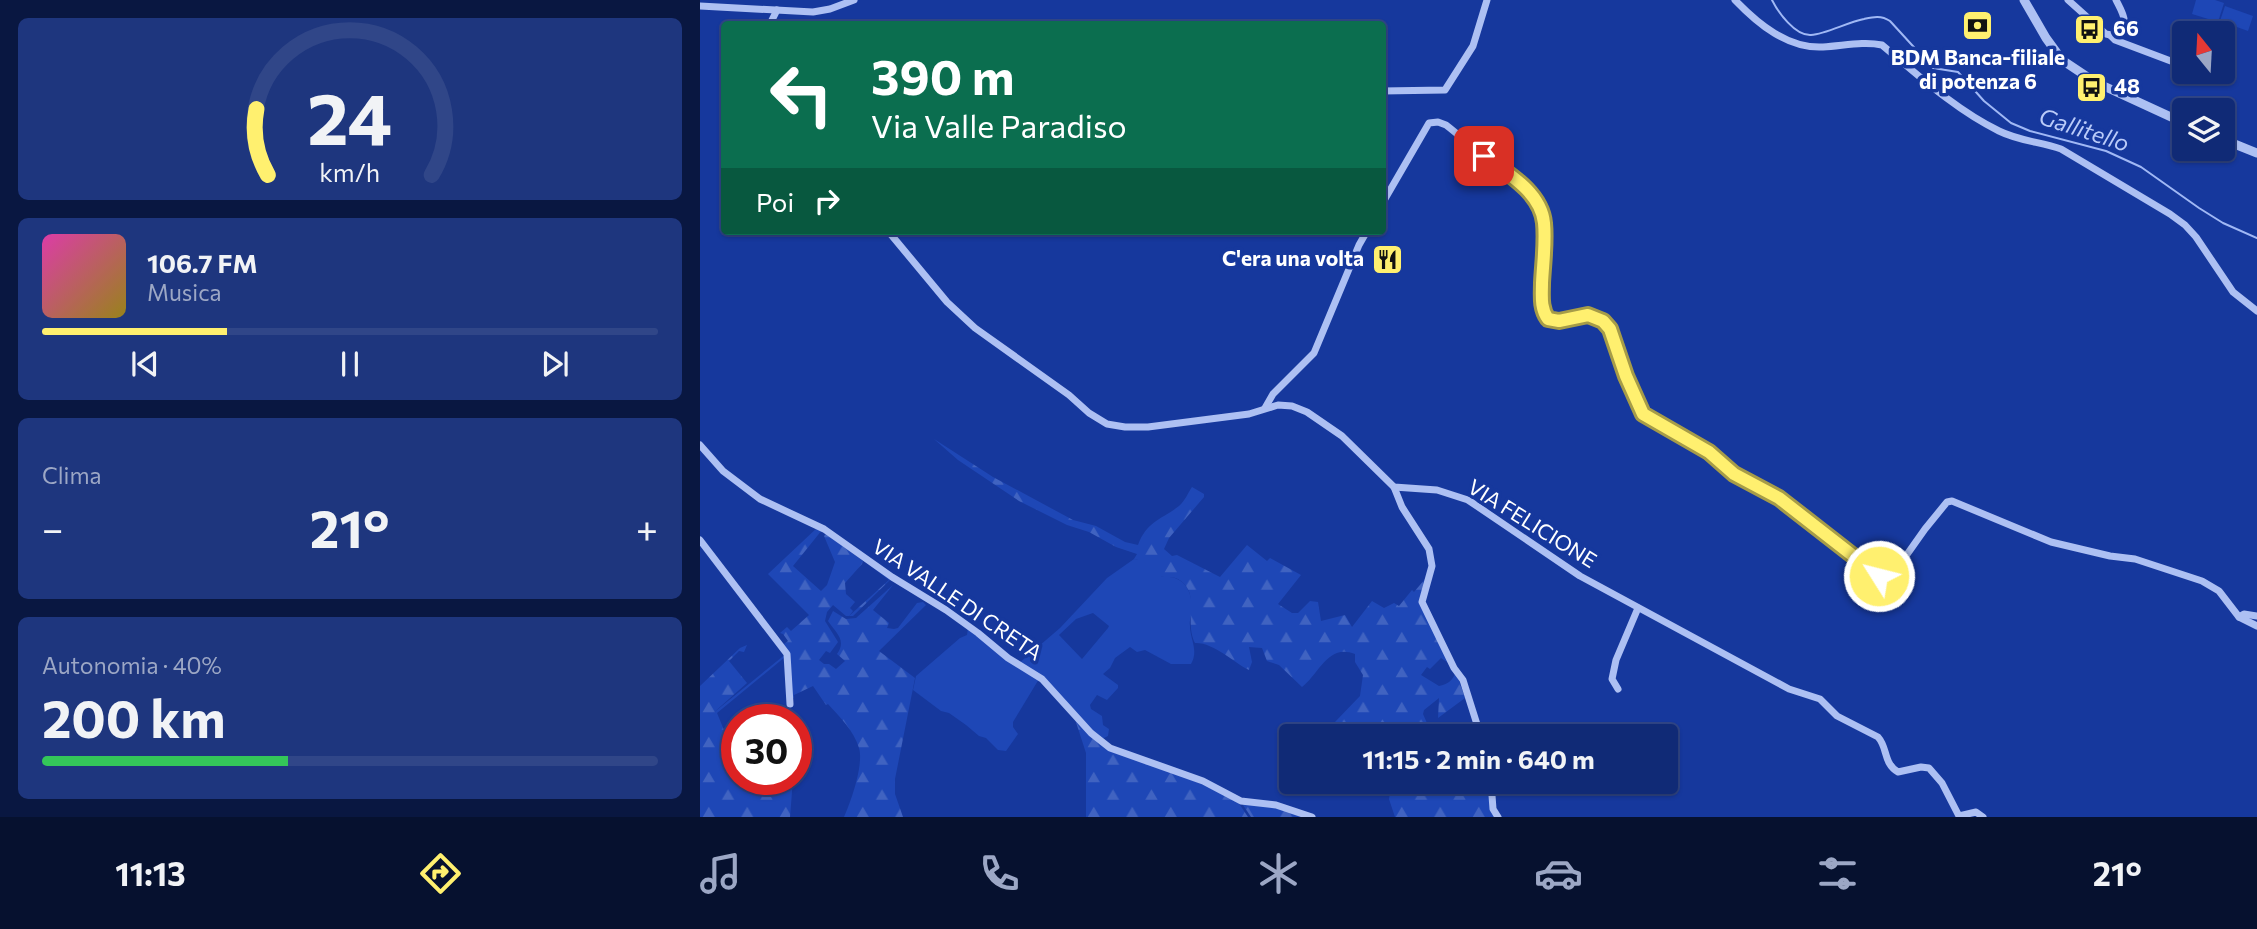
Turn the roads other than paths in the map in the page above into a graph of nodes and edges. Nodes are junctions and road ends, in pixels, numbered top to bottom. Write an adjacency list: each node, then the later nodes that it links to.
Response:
1 (854, 0): 8 (street)
2 (1487, 0): 12 (street)
3 (1735, 0): 19 (street)
4 (2024, 0): 13 (street)
5 (2068, 0): 10 (street)
6 (2116, 0): 10 (street)
7 (700, 6): 8 (street)
8 (777, 10): 9 (street)
9 (772, 21)
10 (2110, 35): 11 (street)
11 (2172, 61)
12 (1386, 91)
13 (2172, 117)
14 (2235, 144): 15 (street)
15 (2257, 153)
16 (1386, 197): 26 (street)
17 (891, 235): 20 (street)
18 (1365, 235): 20 (street)
19 (2257, 311)
20 (1265, 408): 22 (street)
21 (700, 445): 32 (street, VIA VALLE DI CRETA)
22 (1394, 487): 24 (street, VIA FELICIONE); 30 (street)
23 (700, 540): 29 (street)
24 (1638, 608): 28 (street); 34 (street, VIA FELICIONE)
25 (2257, 616): 26 (street)
26 (2239, 617): 27 (street)
27 (2257, 626)
28 (1618, 689)
29 (790, 704)
30 (1477, 724)
31 (1492, 794): 33 (street)
32 (1312, 817)
33 (1498, 817)
34 (1983, 817)

